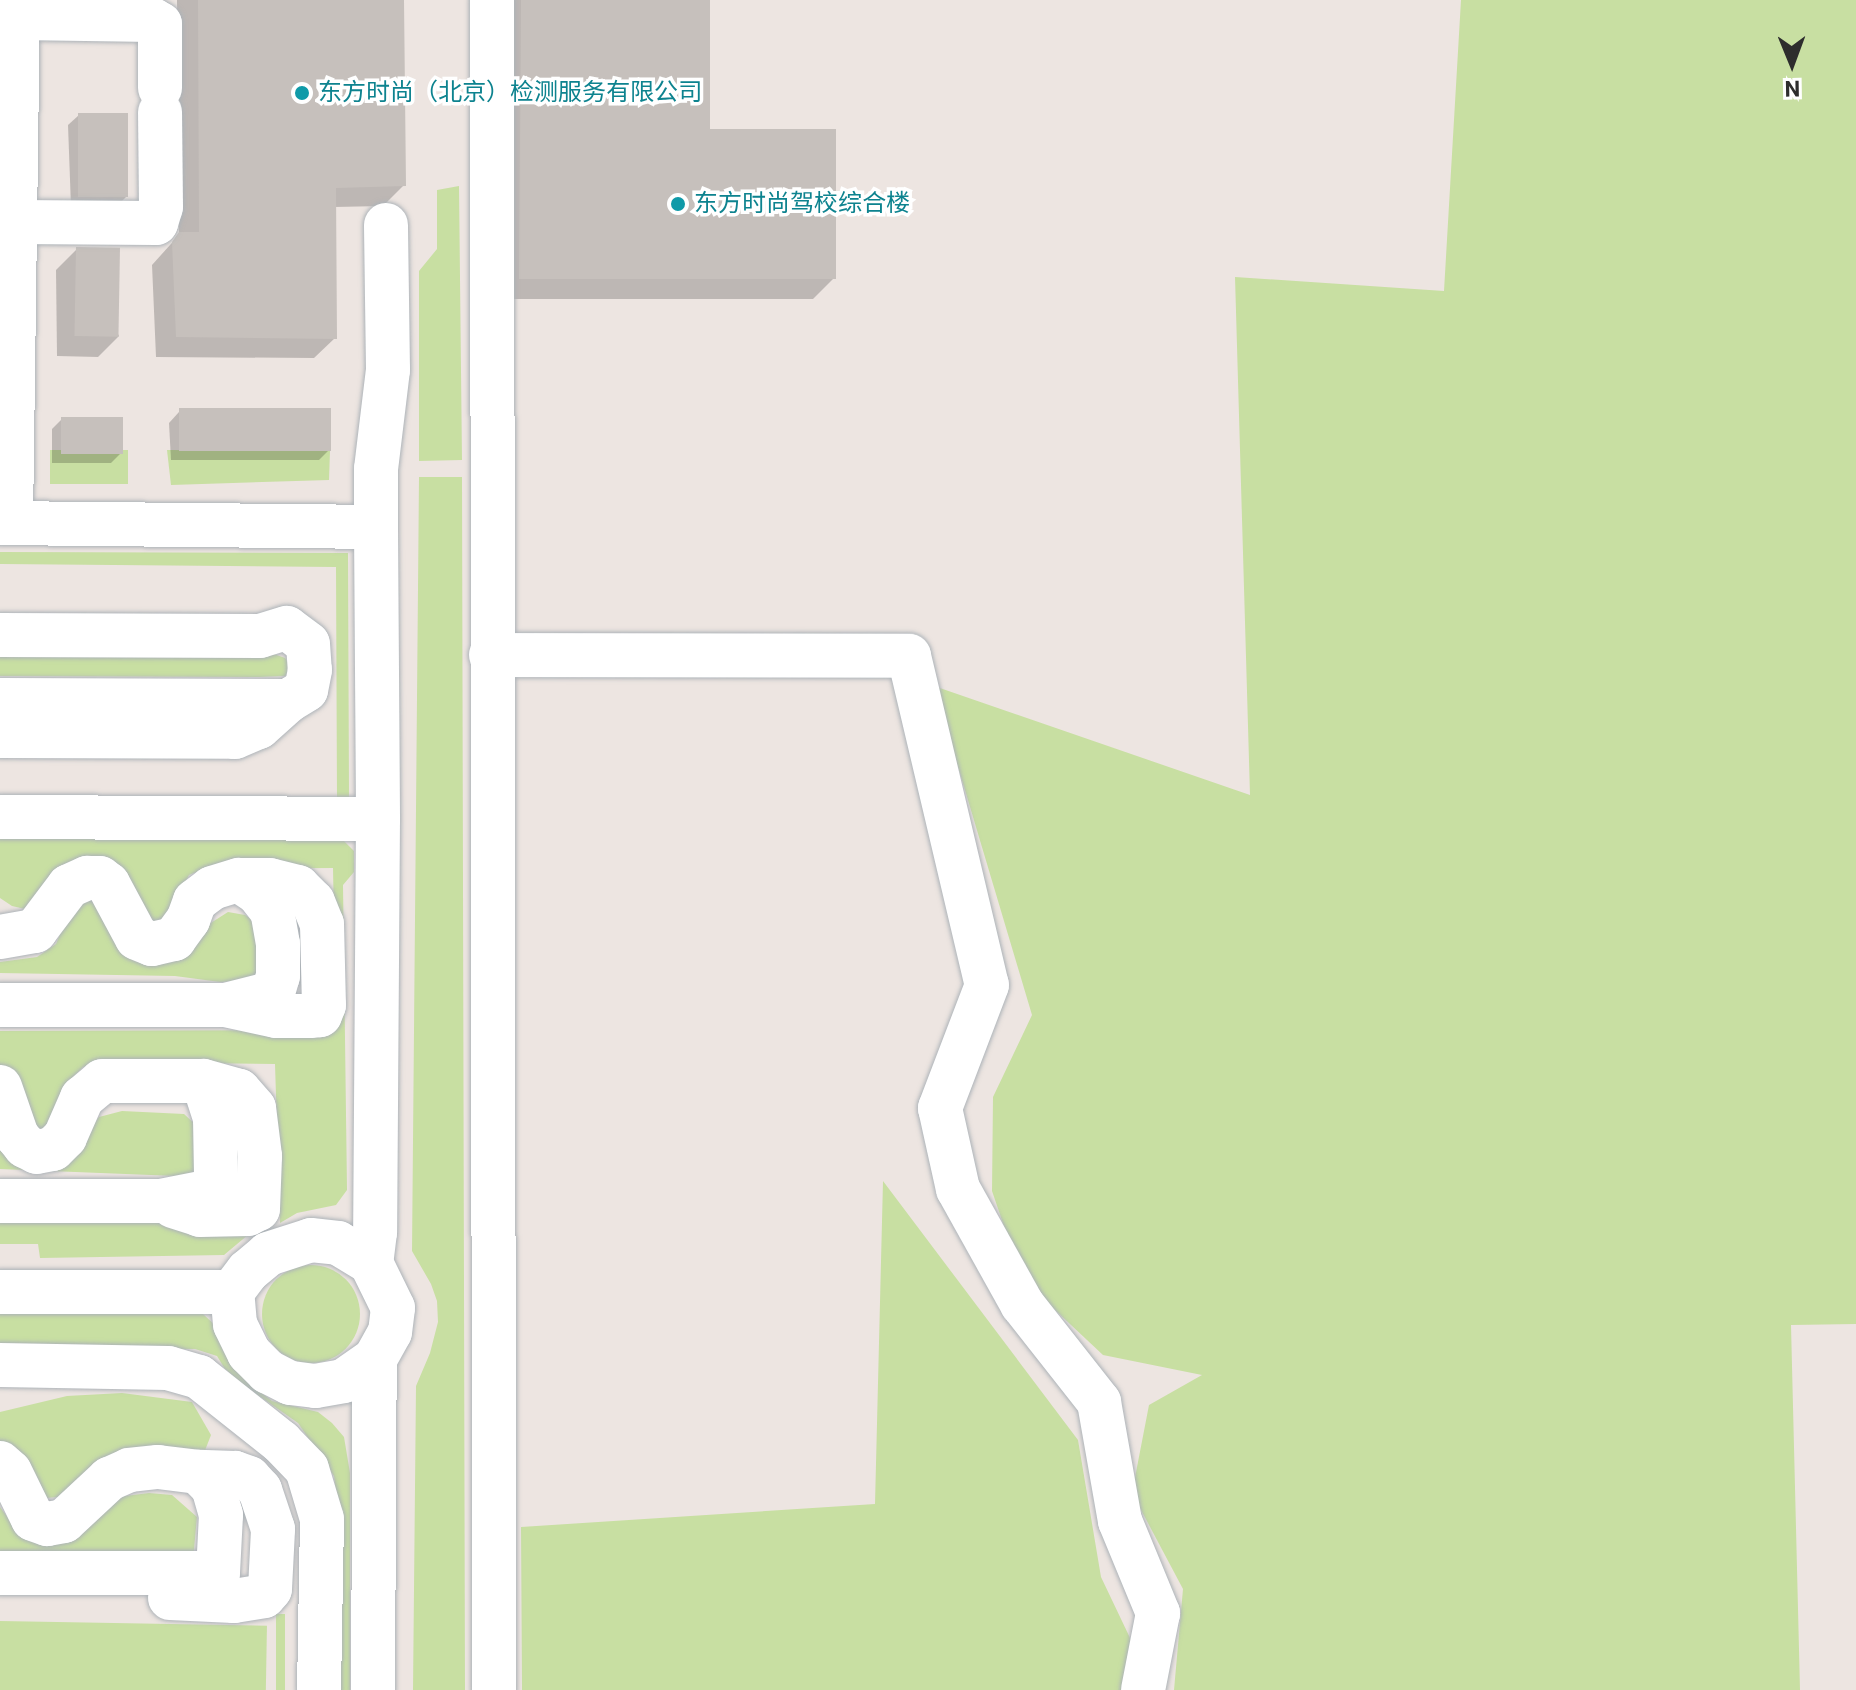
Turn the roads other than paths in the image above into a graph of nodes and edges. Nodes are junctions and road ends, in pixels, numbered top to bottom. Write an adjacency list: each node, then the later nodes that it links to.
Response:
1 (492, 0): 10 (street)
2 (18, 9): 3 (street); 3 (street)
3 (10, 197): 5 (street)
4 (386, 225): 6 (street)
5 (6, 523): 6 (street)
6 (376, 527): 15 (street)
7 (0, 616): 8 (street)
8 (287, 628): 9 (street); 12 (street)
9 (0, 635)
10 (491, 655): 31 (street); 32 (street)
11 (0, 700): 12 (street)
12 (288, 701): 13 (street)
13 (0, 736)
14 (0, 817): 15 (street)
15 (378, 819): 20 (street)
16 (2, 934): 17 (street)
17 (0, 1005)
18 (0, 1087): 19 (street)
19 (0, 1201)
20 (371, 1263): 22 (street); 23 (street)
21 (0, 1292): 22 (street)
22 (232, 1292): 23 (street)
23 (375, 1359): 30 (street)
24 (0, 1365): 29 (street)
25 (0, 1463): 26 (street)
26 (198, 1472): 27 (street); 28 (street)
27 (0, 1573)
28 (0, 1595)
29 (319, 1690)
30 (373, 1690)
31 (494, 1690)
32 (1143, 1690)

